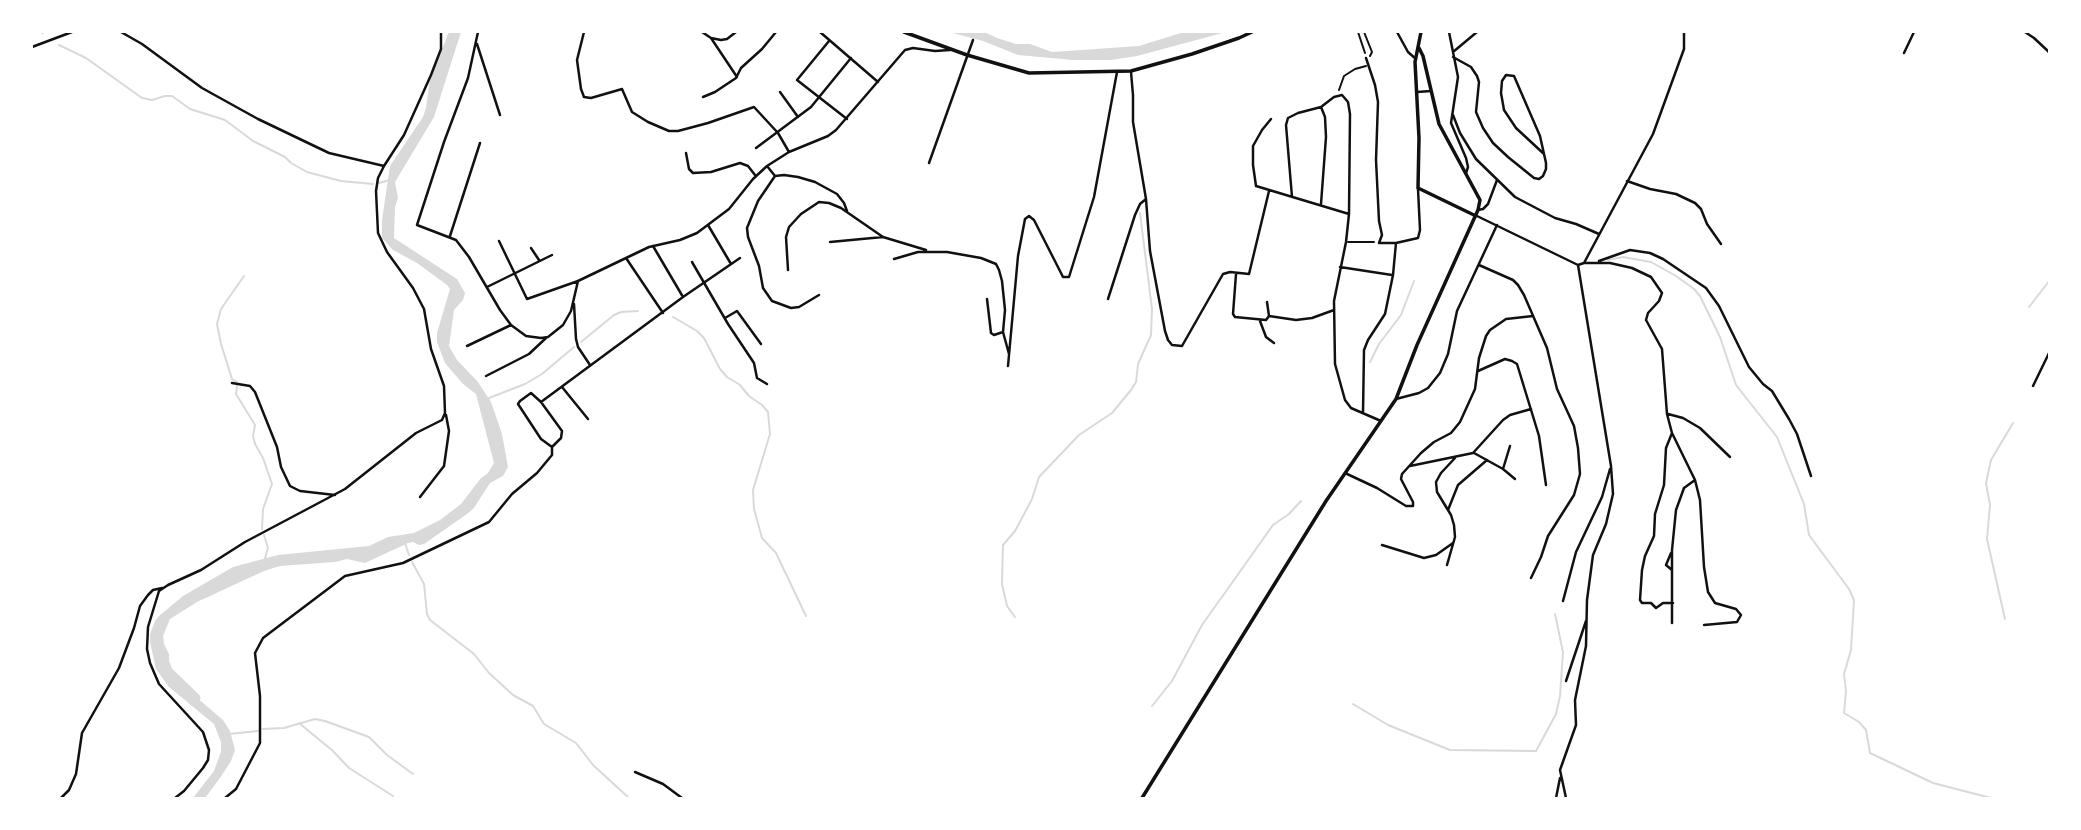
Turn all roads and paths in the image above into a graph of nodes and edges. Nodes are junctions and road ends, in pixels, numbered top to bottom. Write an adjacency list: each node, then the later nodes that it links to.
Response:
1 (72, 32): 25 (street)
2 (121, 32): 59 (street)
3 (441, 32): 59 (street)
4 (478, 32): 23 (street)
5 (584, 32): 52 (street)
6 (702, 32): 21 (street)
7 (736, 32): 21 (street)
8 (776, 32): 38 (street)
9 (820, 32): 24 (street)
10 (904, 32): 27 (main road)
11 (1252, 32): 36 (main road)
12 (1358, 32): 33 (path)
13 (1364, 32): 33 (path)
14 (1397, 32): 34 (street)
15 (1421, 32): 26 (main road)
16 (1449, 32): 31 (street)
17 (1477, 32): 31 (street)
18 (1684, 32): 65 (street)
19 (1914, 32): 28 (street)
20 (2025, 32): 29 (street)
21 (711, 38): 38 (street)
22 (973, 40): 30 (street)
23 (476, 41): 47 (street); 78 (street)
24 (829, 41): 32 (street); 45 (street)
25 (32, 47)
26 (1419, 48): 34 (main road); 40 (main road)
27 (951, 50): 30 (main road); 39 (street)
28 (1904, 53)
29 (2049, 53)
30 (967, 55): 37 (main road); 58 (street)
31 (1453, 55): 48 (street); 57 (street)
32 (851, 58): 39 (street); 45 (street)
33 (1366, 58): 35 (street)
34 (1416, 59): 42 (main road)
35 (1368, 65): 43 (path); 83 (street)
36 (1130, 71): 37 (main road); 69 (street)
37 (1117, 72): 127 (street)
38 (737, 77): 44 (street)
39 (878, 82): 50 (street)
40 (1431, 91): 42 (street); 61 (main road)
41 (780, 92): 49 (street)
42 (1416, 92): 66 (main road)
43 (1339, 94): 46 (street); 73 (street)
44 (703, 97)
45 (819, 97): 49 (street); 50 (street)
46 (1321, 107): 68 (street); 70 (street)
47 (500, 115)
48 (1453, 115): 61 (street); 64 (street)
49 (797, 117): 52 (street)
50 (847, 119): 55 (street)
51 (1271, 119): 67 (street)
52 (778, 133): 54 (street); 55 (street)
53 (481, 143): 78 (street)
54 (756, 148)
55 (789, 152): 60 (street)
56 (686, 153): 62 (street)
57 (1544, 154): 57 (street)
58 (929, 163)
59 (384, 166): 139 (street)
60 (767, 166): 62 (street); 63 (street)
61 (1466, 173): 71 (main road)
62 (756, 176): 75 (street)
63 (775, 176): 72 (street); 108 (street)
64 (1497, 180): 71 (street); 77 (street)
65 (1627, 181): 77 (street); 85 (street)
66 (1418, 188): 74 (main road); 84 (street)
67 (1269, 191): 68 (street); 102 (street)
68 (1292, 197): 70 (street)
69 (1146, 199): 102 (street); 111 (street)
70 (1321, 205): 73 (street)
71 (1479, 210): 74 (main road)
72 (847, 211): 79 (street); 101 (street)
73 (1349, 214): 82 (street)
74 (1476, 216): 76 (street); 136 (main road)
75 (708, 225): 86 (street); 97 (street)
76 (1497, 225): 98 (street); 99 (street)
77 (1600, 234): 96 (street)
78 (450, 237): 107 (street)
79 (883, 237): 81 (street); 88 (street)
80 (499, 241): 103 (street)
81 (830, 242)
82 (1346, 242): 83 (path); 100 (street)
83 (1379, 243): 84 (street)
84 (1396, 243): 104 (street)
85 (1721, 244)
86 (653, 246): 90 (street); 109 (street)
87 (531, 248): 93 (street)
88 (929, 251): 92 (street); 121 (street)
89 (552, 255): 93 (street)
90 (626, 258): 105 (street); 115 (street)
91 (740, 258): 97 (street)
92 (894, 260)
93 (540, 262): 103 (street)
94 (692, 262): 106 (street)
95 (1595, 262): 96 (street); 141 (street); 155 (street)
96 (1584, 263): 99 (street)
97 (731, 264): 106 (street)
98 (1479, 265): 117 (street); 136 (street)
99 (1578, 265): 151 (street)
100 (1340, 267): 104 (street); 114 (street)
101 (788, 270)
102 (1236, 273): 119 (street)
103 (514, 274): 105 (street); 107 (street)
104 (1393, 275): 140 (street)
105 (578, 281): 112 (street)
106 (704, 282): 109 (street); 118 (street)
107 (487, 287): 120 (street)
108 (819, 295)
109 (683, 297): 115 (street)
110 (987, 299): 121 (street)
111 (1108, 299)
112 (574, 300): 122 (street); 128 (street)
113 (1267, 302): 116 (street)
114 (1334, 310): 116 (street); 140 (street)
115 (663, 313): 128 (street)
116 (1269, 316): 119 (street)
117 (1533, 316): 130 (street); 165 (street)
118 (725, 318): 124 (street); 133 (street)
119 (1260, 320): 123 (street)
120 (511, 325): 122 (street); 125 (street)
121 (1003, 332): 127 (street)
122 (546, 338): 131 (street)
123 (1275, 343)
124 (761, 344)
125 (467, 346)
126 (2049, 351): 134 (street)
127 (1009, 358): 129 (street)
128 (590, 365): 135 (street)
129 (1009, 366)
130 (1478, 371): 138 (street); 152 (street)
131 (486, 376)
132 (232, 383): 159 (street)
133 (767, 384)
134 (2033, 386)
135 (562, 387): 137 (street); 142 (street)
136 (1396, 399): 143 (main road)
137 (541, 402): 146 (street); 146 (street)
138 (1531, 409): 147 (street); 158 (street)
139 (445, 413): 159 (street); 160 (street)
140 (1363, 413): 143 (street)
141 (1667, 414): 144 (street); 148 (street)
142 (588, 419)
143 (1382, 421): 154 (main road)
144 (1672, 433): 157 (street); 168 (street)
145 (1510, 446): 153 (street)
146 (552, 447): 177 (street)
147 (1474, 453): 149 (street); 150 (street)
148 (1730, 457)
149 (1455, 458): 152 (street); 161 (street)
150 (1487, 460): 153 (street); 161 (street)
151 (1611, 466): 167 (street); 169 (street)
152 (1409, 467): 154 (street)
153 (1503, 469): 156 (street)
154 (1344, 473): 179 (main road)
155 (1811, 477)
156 (1515, 480)
157 (1695, 480): 168 (street); 171 (street)
158 (1546, 485)
159 (335, 495): 166 (street)
160 (420, 497)
161 (1448, 510): 162 (street)
162 (1453, 543): 163 (street); 164 (street)
163 (1382, 545)
164 (1447, 565)
165 (1531, 578)
166 (162, 588): 175 (street); 176 (street)
167 (1563, 601)
168 (1673, 603): 170 (street)
169 (1587, 616): 172 (street); 174 (street)
170 (1672, 623)
171 (1704, 625)
172 (1566, 681)
173 (635, 772): 178 (street)
174 (1560, 776): 180 (street); 181 (street)
175 (61, 799)
176 (175, 799)
177 (225, 799)
178 (682, 799)
179 (1142, 799)
180 (1556, 799)
181 (1566, 799)

